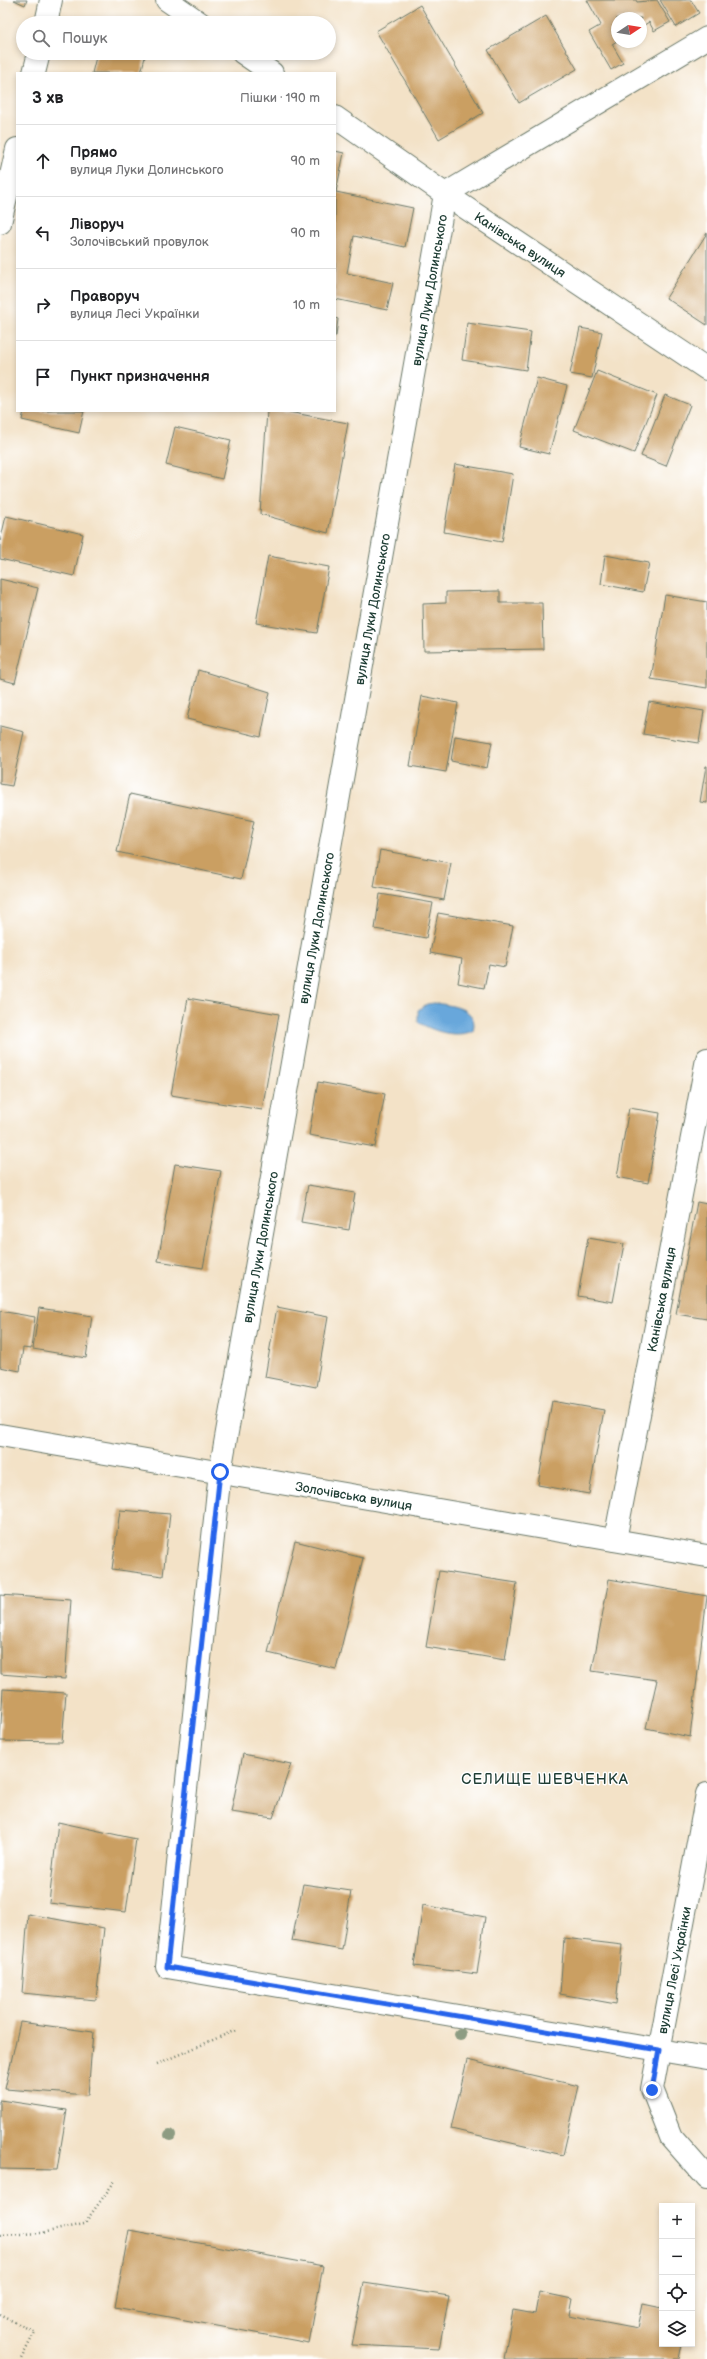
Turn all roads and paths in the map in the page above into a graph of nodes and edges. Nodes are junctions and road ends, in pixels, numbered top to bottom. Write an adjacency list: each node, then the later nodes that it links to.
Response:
1 (51, 0): 3 (street)
2 (167, 0): 4 (street)
3 (48, 16)
4 (190, 16)
5 (707, 38): 12 (street)
6 (37, 60): 8 (street)
7 (253, 60): 9 (street)
8 (34, 72)
9 (271, 72)
10 (336, 118): 12 (street, Канівська вулиця)
11 (16, 153): 13 (street)
12 (445, 194): 14 (street, Канівська вулиця); 17 (street, вулиця Луки Долинського)
13 (0, 223)
14 (707, 369)
15 (707, 1059): 18 (street, Канівська вулиця)
16 (0, 1435): 17 (street, Золочівська вулиця)
17 (220, 1472): 18 (street, Золочівська вулиця); 22 (street, вулиця Луки Долинського)
18 (615, 1540): 19 (street, Золочівська вулиця)
19 (707, 1556)
20 (707, 1794): 22 (street, вулиця Лесі Українки)
21 (236, 2030): 24 (path)
22 (659, 2050): 23 (street); 25 (street, вулиця Лесі Українки)
23 (707, 2058)
24 (157, 2064)
25 (707, 2178)
26 (115, 2181): 27 (path)
27 (0, 2235)
28 (0, 2315): 29 (path)
29 (21, 2359)

